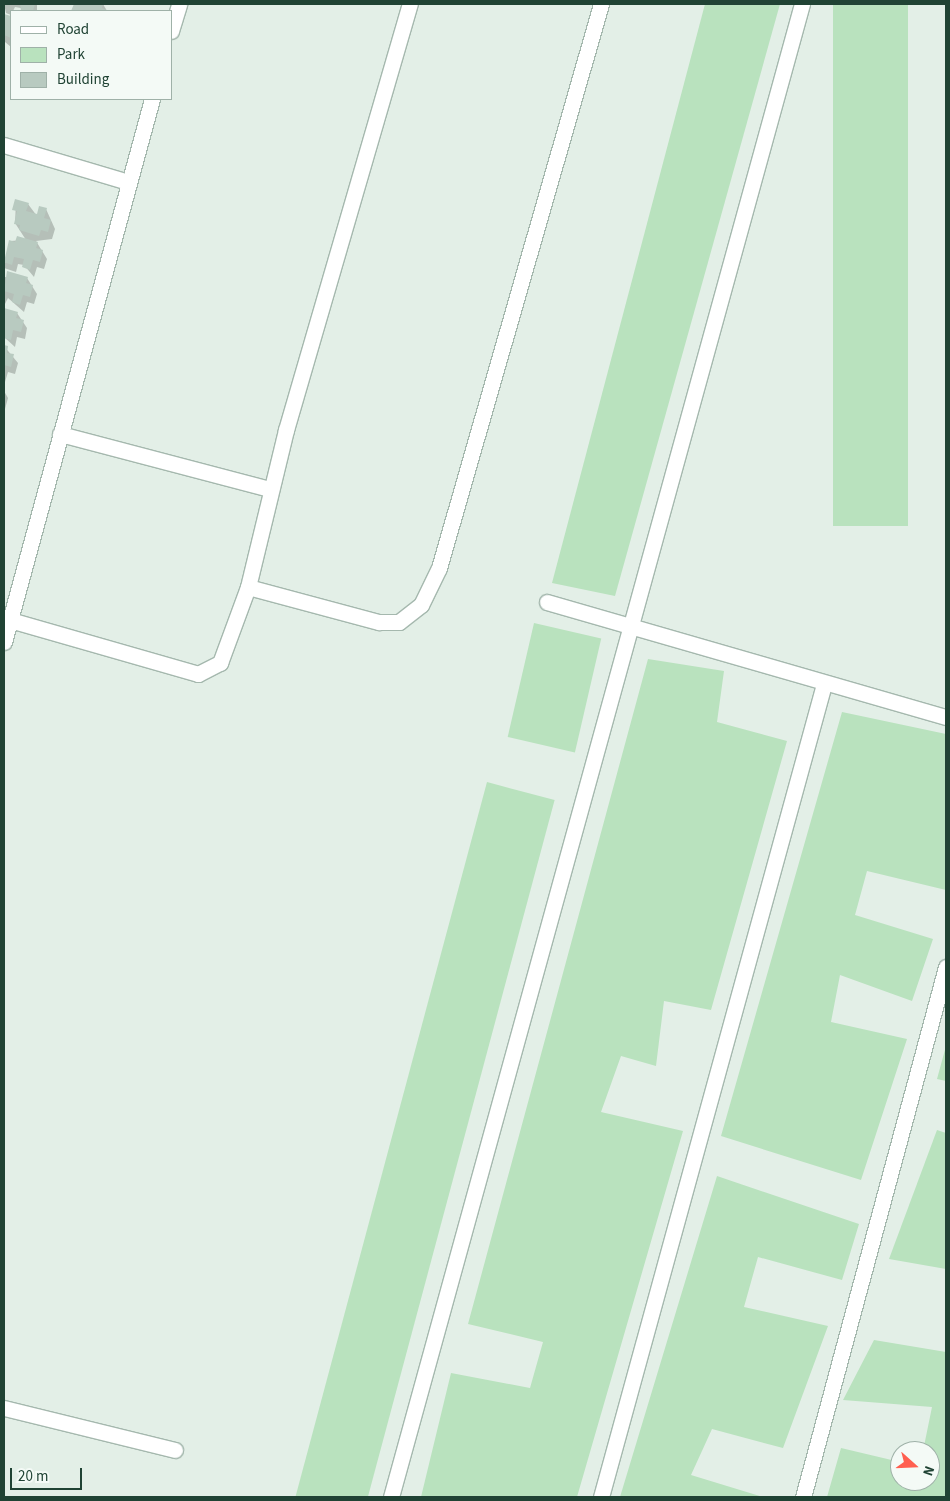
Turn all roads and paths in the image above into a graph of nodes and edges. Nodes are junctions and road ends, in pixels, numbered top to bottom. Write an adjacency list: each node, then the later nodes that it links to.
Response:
1 (179, 4): 5 (street)
2 (410, 4): 10 (street)
3 (600, 4): 11 (street)
4 (802, 4): 14 (street)
5 (172, 28)
6 (152, 100): 8 (street)
7 (4, 145): 8 (street)
8 (128, 182): 9 (street)
9 (60, 434): 10 (street); 13 (street)
10 (270, 489): 11 (street)
11 (248, 587): 13 (street)
12 (547, 602): 14 (street)
13 (10, 620): 15 (street)
14 (632, 627): 16 (street); 21 (street)
15 (4, 642)
16 (824, 684): 17 (street); 22 (street)
17 (946, 717)
18 (946, 967): 23 (street)
19 (4, 1408): 20 (street)
20 (175, 1450)
21 (391, 1497)
22 (601, 1497)
23 (803, 1497)

